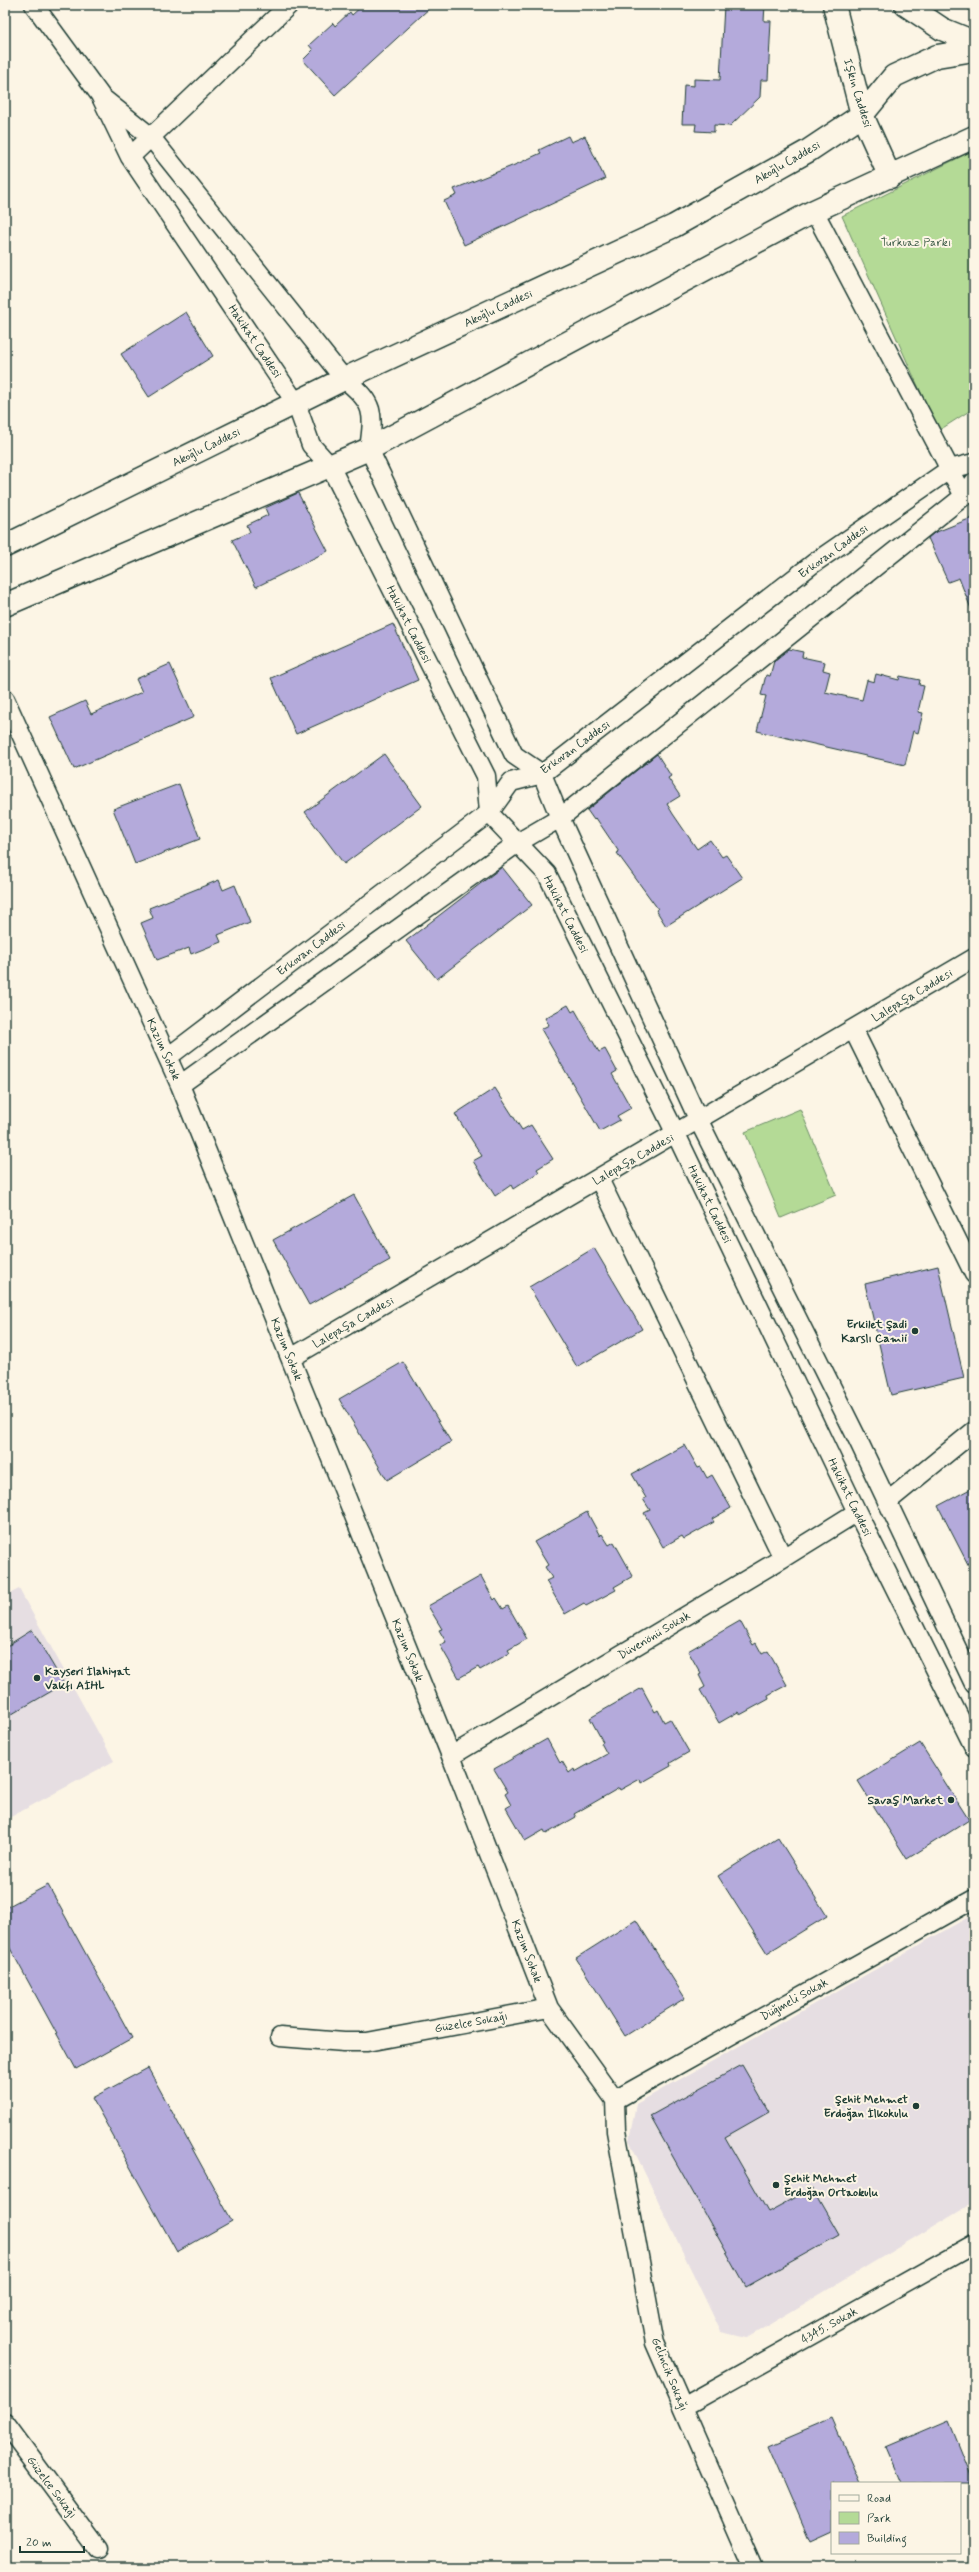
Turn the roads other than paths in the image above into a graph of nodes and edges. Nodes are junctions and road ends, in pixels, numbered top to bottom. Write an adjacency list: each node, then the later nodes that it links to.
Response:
1 (34, 5): 7 (street, Hakikat Caddesi)
2 (289, 5): 9 (street)
3 (834, 5): 8 (street, Işkın Caddesi)
4 (906, 5): 5 (street)
5 (974, 42)
6 (974, 50): 8 (street, Akoğlu Caddesi)
7 (100, 95): 9 (street, Hakikat Caddesi); 11 (street, Hakikat Caddesi)
8 (862, 115): 12 (street, Işkın Caddesi); 14 (street, Akoğlu Caddesi)
9 (150, 136): 11 (street); 14 (street, Hakikat Caddesi)
10 (974, 137): 12 (street)
11 (130, 157): 15 (street, Hakikat Caddesi)
12 (890, 177): 13 (street)
13 (814, 211): 16 (street); 19 (street)
14 (344, 379): 15 (street, Akoğlu Caddesi); 16 (street, Hakikat Caddesi)
15 (296, 403): 18 (street, Hakikat Caddesi); 21 (street, Akoğlu Caddesi)
16 (369, 449): 18 (street); 24 (street)
17 (974, 463): 19 (street, Erkovan Caddesi)
18 (330, 466): 22 (street); 25 (street, Hakikat Caddesi)
19 (950, 469): 20 (street); 24 (street, Erkovan Caddesi)
20 (969, 489): 26 (street)
21 (5, 546)
22 (5, 605)
23 (5, 699): 30 (street, Kazım Sokak)
24 (542, 774): 25 (street, Erkovan Caddesi); 26 (street)
25 (489, 813): 27 (street, Hakikat Caddesi); 30 (street, Erkovan Caddesi)
26 (560, 818): 27 (street); 32 (street)
27 (519, 842): 31 (street); 33 (street, Hakikat Caddesi)
28 (974, 958): 29 (street, Lalepaşa Caddesi)
29 (853, 1029): 32 (street, Lalepaşa Caddesi); 35 (street)
30 (168, 1057): 31 (street, Kazım Sokak)
31 (180, 1085): 36 (street, Kazım Sokak)
32 (699, 1121): 33 (street, Lalepaşa Caddesi); 38 (street)
33 (676, 1134): 34 (street, Lalepaşa Caddesi); 39 (street, Hakikat Caddesi)
34 (599, 1179): 36 (street, Lalepaşa Caddesi); 40 (street)
35 (974, 1274)
36 (291, 1358): 43 (street, Kazım Sokak)
37 (974, 1431): 38 (street)
38 (887, 1502): 41 (street)
39 (857, 1512): 40 (street, Düvenönü Sokak); 42 (street, Hakikat Caddesi)
40 (783, 1558): 43 (street, Düvenönü Sokak)
41 (974, 1684)
42 (974, 1747)
43 (451, 1756): 45 (street, Kazım Sokak)
44 (974, 1899): 47 (street, Düğmeli Sokak)
45 (549, 2008): 46 (street, Güzelce Sokağı); 47 (street)
46 (280, 2037)
47 (615, 2100): 49 (street, Gelincik Sokağı)
48 (974, 2244): 49 (street, 4345. Sokak)
49 (683, 2407): 52 (street, Gelincik Sokağı)
50 (5, 2423): 51 (street, Güzelce Sokağı)
51 (99, 2550)
52 (753, 2567)

